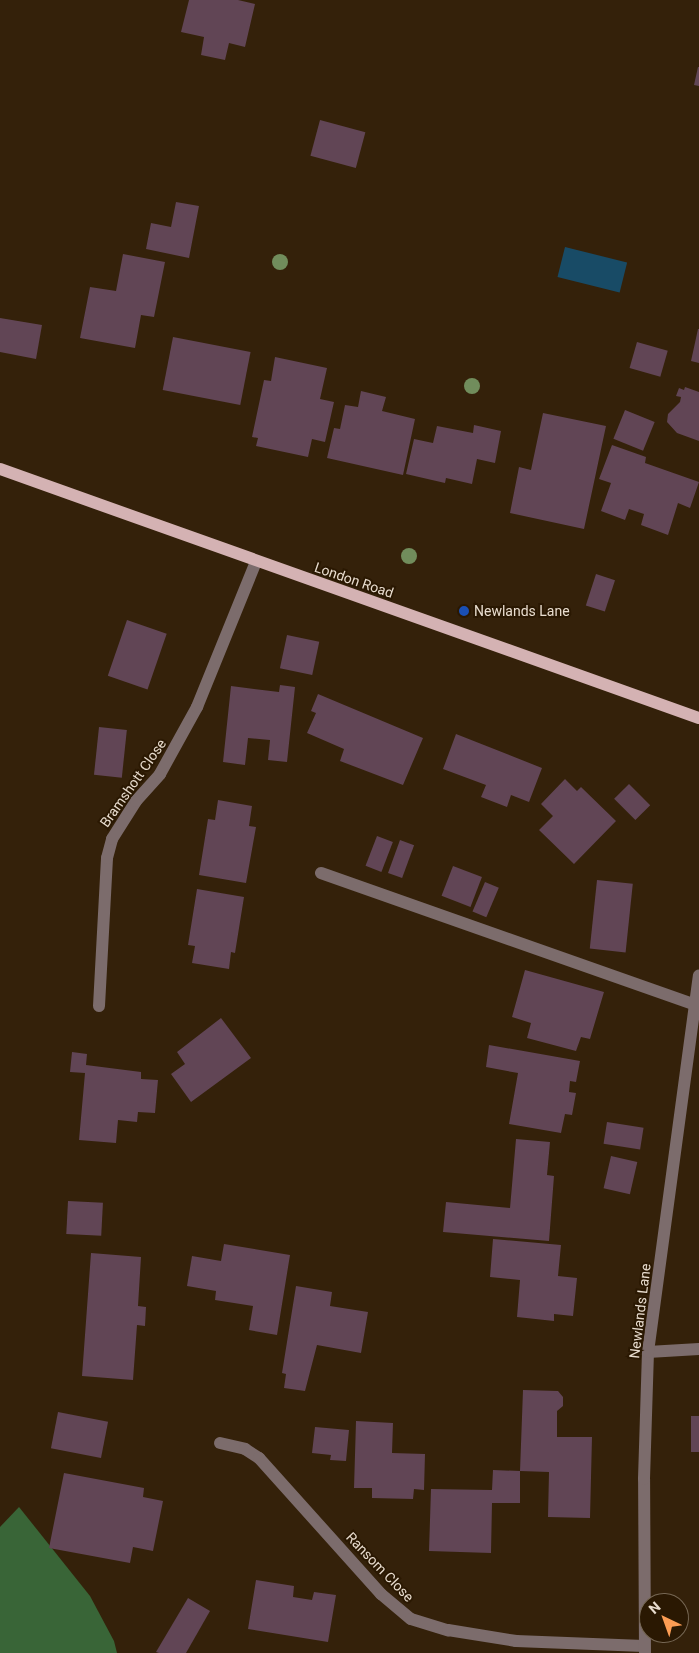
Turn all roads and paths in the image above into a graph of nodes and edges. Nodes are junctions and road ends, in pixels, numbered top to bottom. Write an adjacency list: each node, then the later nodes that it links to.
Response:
1 (0, 469): 2 (main road, London Road)
2 (256, 562): 3 (main road, London Road); 7 (street, Bramshott Close)
3 (699, 718)
4 (321, 873): 6 (street)
5 (699, 975): 6 (street, Newlands Lane)
6 (695, 1005): 9 (street, Newlands Lane)
7 (99, 1006)
8 (699, 1349): 9 (street)
9 (648, 1352): 11 (street, Newlands Lane)
10 (220, 1443): 11 (street, Ransom Close)
11 (644, 1650)

